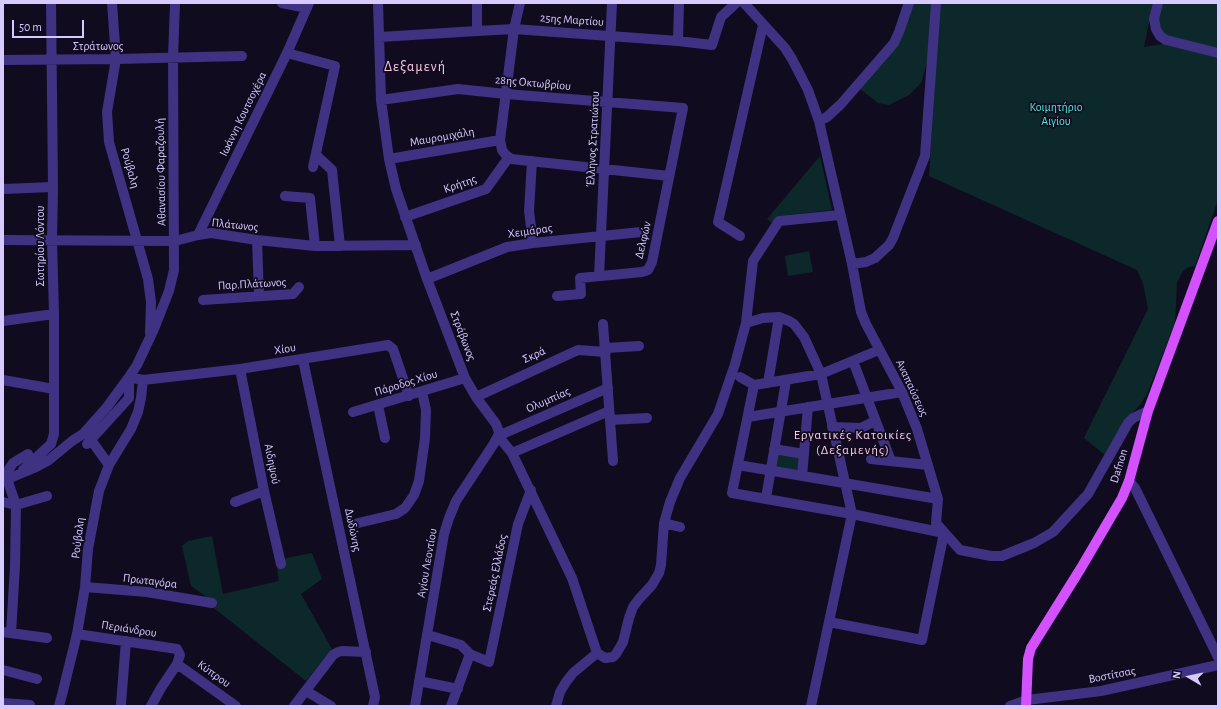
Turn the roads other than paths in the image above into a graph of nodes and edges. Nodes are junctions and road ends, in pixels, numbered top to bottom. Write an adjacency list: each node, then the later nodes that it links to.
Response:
1 (51, 3): 26 (street, Σωτηρίου Λόντου)
2 (112, 3): 27 (street, Ρούβαλη)
3 (175, 3): 25 (street, Αθανασίου Φαραζουλή)
4 (282, 3): 15 (street)
5 (378, 3): 20 (street, Στράβωνος)
6 (478, 3): 18 (street)
7 (520, 3): 17 (street)
8 (612, 3): 19 (street, Έλληνος Στρατιώτου)
9 (679, 3): 21 (street)
10 (736, 3): 21 (street, 25ης Μαρτίου)
11 (744, 3): 16 (street, Αναπαύσεως)
12 (909, 3): 33 (street)
13 (936, 3): 61 (street)
14 (1158, 3): 23 (street)
15 (308, 6): 22 (street, Ιωάννη Κουτσοχέρα)
16 (763, 25): 33 (street, Αναπαύσεως); 51 (street)
17 (514, 30): 18 (street, 25ης Μαρτίου); 19 (street, 25ης Μαρτίου); 29 (street)
18 (477, 31): 20 (street, 25ης Μαρτίου)
19 (611, 36): 21 (street, 25ης Μαρτίου); 31 (street, Έλληνος Στρατιώτου)
20 (380, 38): 30 (street, Στράβωνος)
21 (678, 41)
22 (287, 53): 35 (street); 49 (street, Ιωάννη Κουτσοχέρα)
23 (1218, 53)
24 (242, 56): 25 (street, Στράτωνος)
25 (173, 58): 27 (street, Στράτωνος); 56 (street, Αθανασίου Φαραζουλή)
26 (52, 59): 27 (street, Στράτωνος); 28 (street, Στράτωνος); 42 (street, Σωτηρίου Λόντου)
27 (116, 59): 55 (street, Ρούβαλη)
28 (3, 60)
29 (506, 94): 30 (street, 28ης Οκτωβρίου); 31 (street, 28ης Οκτωβρίου); 34 (street)
30 (381, 100): 37 (street, Στράβωνος)
31 (607, 102): 32 (street, 28ης Οκτωβρίου); 40 (street, Έλληνος Στρατιώτου)
32 (683, 108): 41 (street, Δελφών)
33 (819, 121): 45 (street, Αναπαύσεως)
34 (500, 140): 36 (street); 37 (street, Μαυρομιχάλη)
35 (316, 155): 39 (street); 60 (street)
36 (507, 156): 38 (street); 46 (street, Κρήτης)
37 (388, 159): 46 (street, Στράβωνος)
38 (532, 161): 40 (street); 57 (street)
39 (314, 167)
40 (604, 169): 41 (street); 50 (street, Έλληνος Στρατιώτου)
41 (669, 176): 62 (street, Δελφών)
42 (53, 187): 43 (street); 53 (street, Σωτηρίου Λόντου)
43 (3, 189)
44 (285, 196): 59 (street)
45 (840, 215): 61 (street, Αναπαύσεως); 71 (street)
46 (405, 217): 58 (street, Στράβωνος)
47 (1218, 221): 99 (main road, Dafnon)
48 (641, 232): 50 (street, Χειμάρας)
49 (198, 235): 54 (street, Πλάτωνος); 56 (street, Πλάτωνος)
50 (601, 236): 57 (street, Χειμάρας); 62 (street, Έλληνος Στρατιώτου)
51 (740, 236)
52 (3, 240): 53 (street, Πλάτωνος)
53 (52, 240): 55 (street, Πλάτωνος); 68 (street, Σωτηρίου Λόντου)
54 (257, 240): 59 (street, Πλάτωνος); 65 (street)
55 (137, 241): 56 (street, Πλάτωνος); 73 (street, Ρούβαλη)
56 (175, 241): 73 (street, Αθανασίου Φαραζουλή)
57 (533, 243): 63 (street, Χειμάρας)
58 (416, 245): 60 (street, Πλάτωνος); 63 (street, Στράβωνος)
59 (315, 246): 60 (street, Πλάτωνος)
60 (340, 246)
61 (852, 264): 76 (street, Αναπαύσεως)
62 (599, 276): 66 (street, Δελφών)
63 (427, 279): 83 (street, Στράβωνος)
64 (299, 287): 65 (street, Παρ.Πλάτωνος)
65 (259, 296): 67 (street, Παρ.Πλάτωνος)
66 (557, 296)
67 (203, 300)
68 (54, 314): 70 (street); 90 (street, Σωτηρίου Λόντου)
69 (779, 317): 71 (street); 80 (street); 87 (street)
70 (3, 321)
71 (746, 323): 134 (street)
72 (603, 324): 75 (street)
73 (150, 337): 81 (street, Αθανασίου Φαραζουλή)
74 (639, 346): 75 (street, Σκρά)
75 (606, 350): 89 (street); 94 (street, Σκρά)
76 (879, 350): 78 (street); 92 (street, Αναπαύσεως)
77 (303, 360): 79 (street, Χίου); 93 (street, Χίου); 147 (street, Δωδώνης)
78 (853, 361): 80 (street); 95 (street)
79 (240, 369): 85 (street, Χίου); 126 (street, Αιδηψού)
80 (820, 374): 86 (street); 96 (street)
81 (130, 377): 85 (street, Χίου); 116 (street); 120 (street)
82 (740, 377): 88 (street)
83 (465, 378): 91 (street, Πάροδος Χίου); 94 (street, Στράβωνος)
84 (3, 380): 90 (street)
85 (143, 380): 116 (street, Ρούβαλη)
86 (786, 381): 87 (street); 101 (street)
87 (768, 383): 88 (street)
88 (754, 385): 103 (street)
89 (608, 388): 102 (street); 107 (street, Ολυμπίας)
90 (54, 389): 120 (street, Σωτηρίου Λόντου)
91 (422, 392): 93 (street, Πάροδος Χίου); 135 (street)
92 (902, 392): 95 (street); 118 (street, Αναπαύσεως)
93 (408, 396): 97 (street, Πάροδος Χίου)
94 (476, 396): 107 (street, Στράβωνος)
95 (866, 398): 96 (street); 105 (street)
96 (827, 404): 98 (street); 106 (street)
97 (378, 405): 100 (street, Πάροδος Χίου); 108 (street)
98 (808, 408): 101 (street); 112 (street)
99 (1148, 411): 123 (main road, Dafnon); 137 (street, Αναπαύσεως)
100 (354, 412)
101 (781, 412): 103 (street); 109 (street)
102 (610, 416): 104 (street); 110 (street); 114 (street)
103 (748, 417): 117 (street)
104 (647, 418)
105 (876, 421): 106 (street); 115 (street)
106 (832, 427): 124 (street)
107 (498, 436): 110 (street, Στράβωνος); 144 (street, Αγίου Λεοντίου)
108 (385, 438)
109 (774, 449): 112 (street); 119 (street)
110 (512, 453): 125 (street, Στράβωνος)
111 (28, 454): 122 (street)
112 (804, 454): 121 (street)
113 (871, 459): 115 (street)
114 (613, 462)
115 (891, 462): 118 (street)
116 (110, 465): 139 (street, Ρούβαλη)
117 (738, 465): 119 (street); 128 (street)
118 (928, 465): 129 (street, Αναπαύσεως)
119 (771, 471): 121 (street); 128 (street)
120 (18, 475): 122 (street)
121 (802, 476): 124 (street)
122 (5, 480): 132 (street)
123 (1129, 481): 150 (street); 158 (main road, Dafnon)
124 (845, 483): 129 (street); 133 (street)
125 (531, 490): 148 (street, Στράβωνος); 149 (street, Στερεάς Ελλάδος)
126 (264, 491): 131 (street); 138 (street, Αιδηψού)
127 (47, 496): 132 (street)
128 (766, 498): 133 (street)
129 (938, 498): 137 (street, Αναπαύσεως)
130 (3, 502): 132 (street)
131 (235, 502)
132 (16, 505): 142 (street)
133 (852, 514): 137 (street); 141 (street)
134 (664, 523): 136 (street); 148 (street)
135 (354, 524)
136 (680, 527)
137 (944, 533): 141 (street)
138 (282, 564)
139 (85, 587): 140 (street, Πρωταγόρα); 143 (street, Ρούβαλη)
140 (212, 603)
141 (829, 622): 171 (street)
142 (7, 632): 145 (street)
143 (78, 634): 146 (street, Περιάνδρου); 162 (street, Ρούβαλη)
144 (428, 635): 149 (street); 155 (street, Αγίου Λεοντίου)
145 (47, 638)
146 (126, 641): 151 (street, Περιάνδρου); 160 (street)
147 (366, 652): 157 (street); 167 (street, Δωδώνης)
148 (597, 653): 170 (street)
149 (470, 654): 156 (street)
150 (1218, 657)
151 (176, 664): 163 (street); 164 (street, Κύπρου)
152 (1218, 665): 158 (street, Βοστίτσας)
153 (3, 670): 154 (street)
154 (37, 679)
155 (419, 681): 156 (street); 168 (street, Αγίου Λεοντίου)
156 (458, 689): 169 (street)
157 (306, 691): 165 (street); 166 (street)
158 (1026, 703): 172 (street, Βοστίτσας)
159 (7, 704): 161 (street)
160 (122, 704)
161 (30, 705)
162 (58, 706)
163 (151, 706)
164 (236, 706)
165 (294, 706)
166 (331, 706)
167 (373, 706)
168 (415, 706)
169 (451, 706)
170 (556, 706)
171 (812, 706)
172 (1010, 706)

